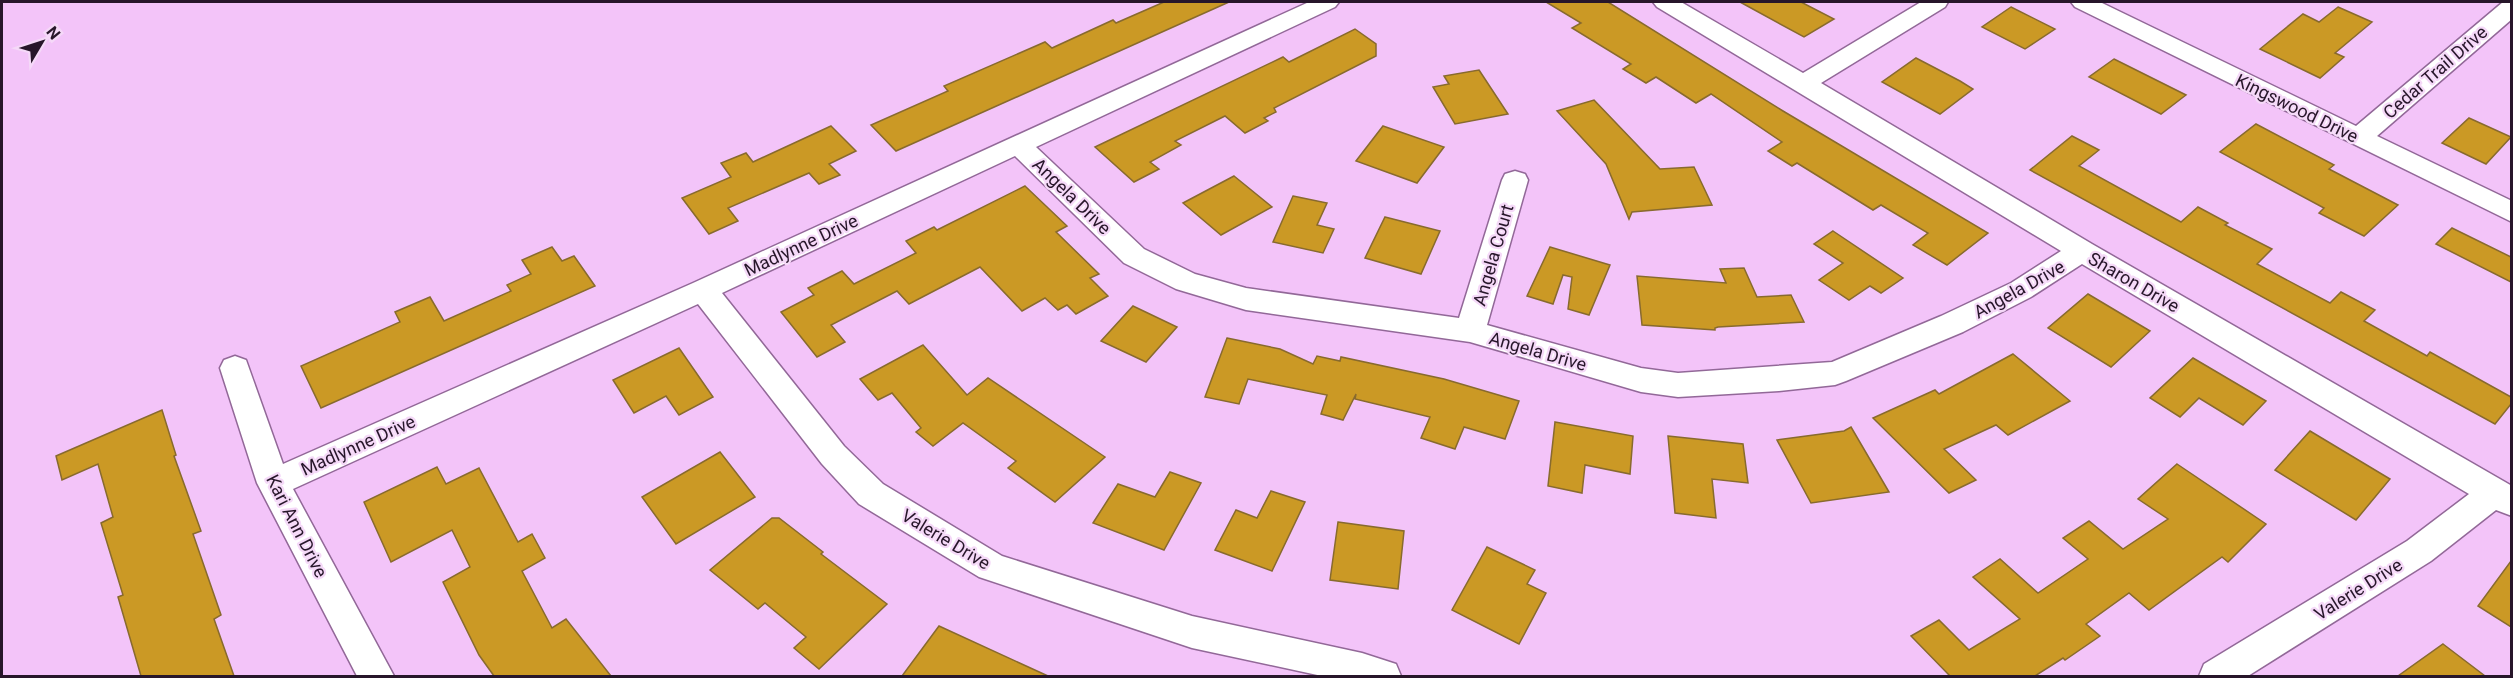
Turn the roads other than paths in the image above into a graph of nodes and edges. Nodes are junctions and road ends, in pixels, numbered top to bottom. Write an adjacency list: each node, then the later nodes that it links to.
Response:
1 (1327, 2): 8 (street, Madlynne Drive)
2 (1665, 2): 6 (street, Sharon Drive)
3 (1937, 2): 6 (street)
4 (2083, 2): 7 (street, Kingswood Drive)
5 (2511, 6): 7 (street, Cedar Trail Drive)
6 (1804, 83): 11 (street, Sharon Drive)
7 (2358, 138): 10 (street, Kingswood Drive)
8 (1019, 145): 12 (street, Madlynne Drive); 13 (street, Angela Drive)
9 (1515, 180): 13 (street, Angela Court)
10 (2511, 213)
11 (2082, 252): 13 (street, Angela Drive); 16 (street, Sharon Drive)
12 (703, 290): 15 (street, Madlynne Drive); 18 (street, Valerie Drive)
13 (1470, 331)
14 (234, 368): 15 (street, Kari Ann Drive)
15 (273, 483): 17 (street, Kari Ann Drive)
16 (2503, 498): 19 (street, Valerie Drive)
17 (376, 676)
18 (1383, 676)
19 (2217, 676)

